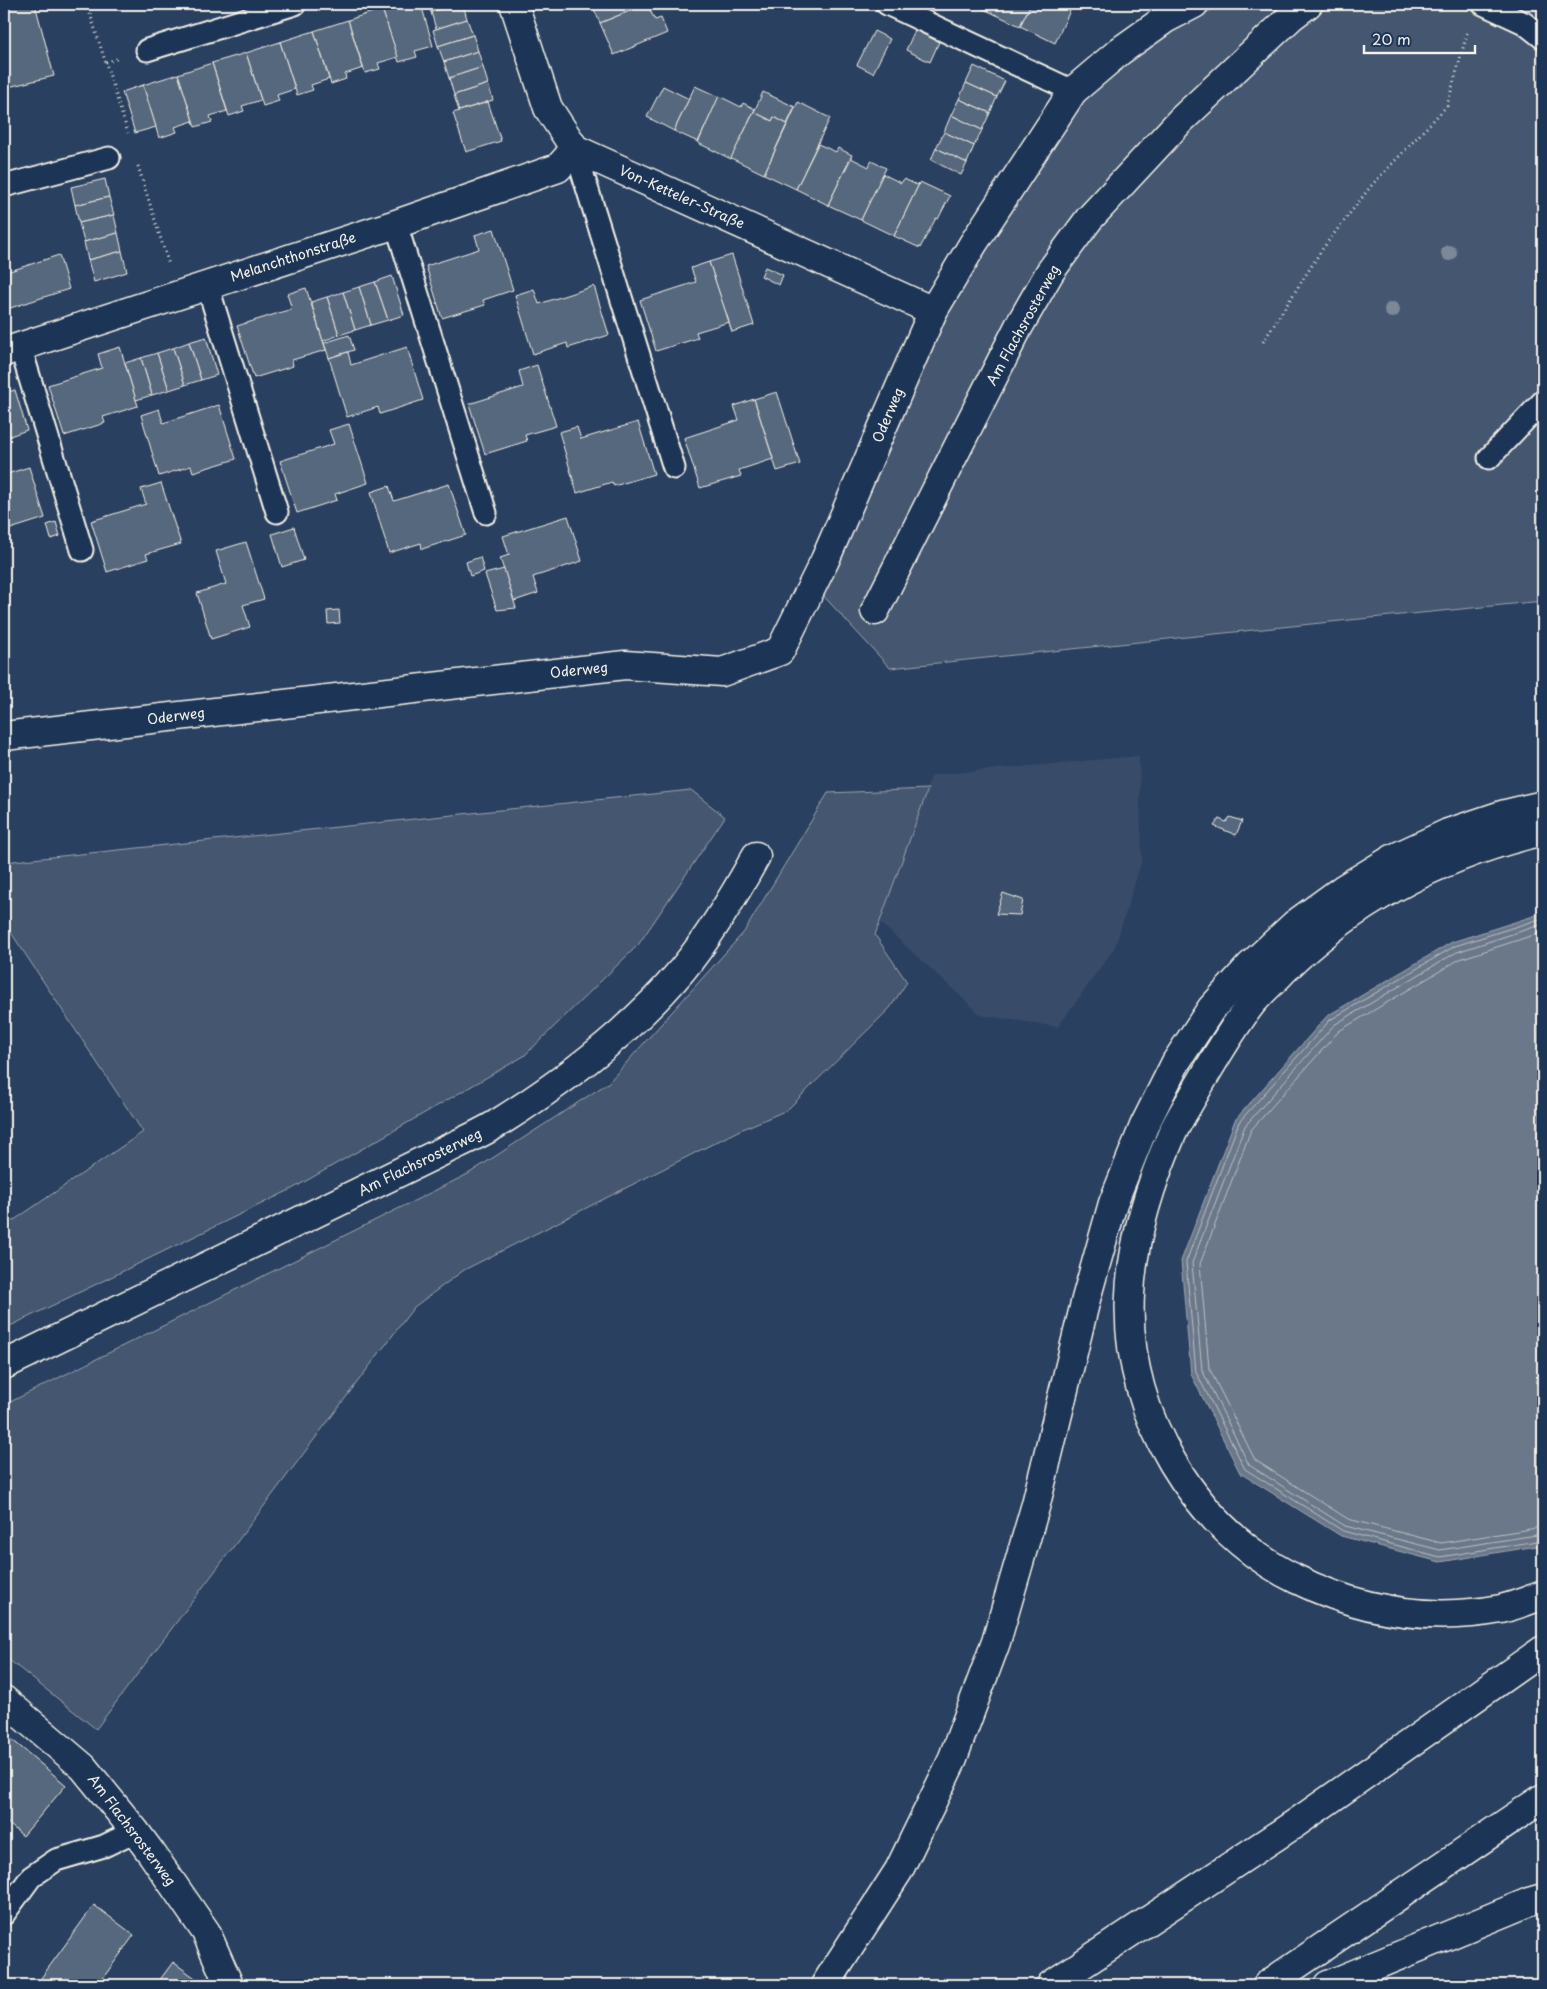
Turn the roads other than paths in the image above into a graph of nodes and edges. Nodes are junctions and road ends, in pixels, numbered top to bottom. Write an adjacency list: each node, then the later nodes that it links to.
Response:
1 (295, 4): 8 (lane)
2 (514, 4): 10 (main road)
3 (887, 4): 9 (lane)
4 (1194, 4): 9 (main road)
5 (1483, 4): 7 (lane)
6 (1293, 8): 23 (main road, Am Flachsrosterweg)
7 (1543, 38)
8 (147, 50)
9 (1073, 91): 15 (main road)
10 (575, 150): 13 (main road, Melanchthonstraße); 15 (main road, Von-Ketteler-Straße); 19 (lane)
11 (109, 158): 12 (lane)
12 (4, 186)
13 (396, 224): 14 (main road, Melanchthonstraße); 21 (lane)
14 (207, 284): 16 (main road, Melanchthonstraße); 20 (lane)
15 (933, 311): 24 (main road, Oderweg)
16 (12, 349): 22 (lane)
17 (1543, 401): 18 (lane)
18 (1489, 458)
19 (674, 468)
20 (278, 512)
21 (486, 513)
22 (82, 550)
23 (875, 611)
24 (4, 736)
25 (1543, 805): 37 (main road)
26 (1543, 831): 29 (main road)
27 (756, 856): 28 (main road, Am Flachsrosterweg)
28 (4, 1365)
29 (1543, 1595)
30 (1543, 1650): 38 (main road)
31 (4, 1700): 33 (main road, Am Flachsrosterweg)
32 (1543, 1798): 39 (main road)
33 (135, 1831): 35 (lane); 36 (main road, Am Flachsrosterweg)
34 (1543, 1898): 40 (main road)
35 (4, 1914)
36 (229, 1985)
37 (825, 1985)
38 (1052, 1985)
39 (1267, 1985)
40 (1328, 1985)

